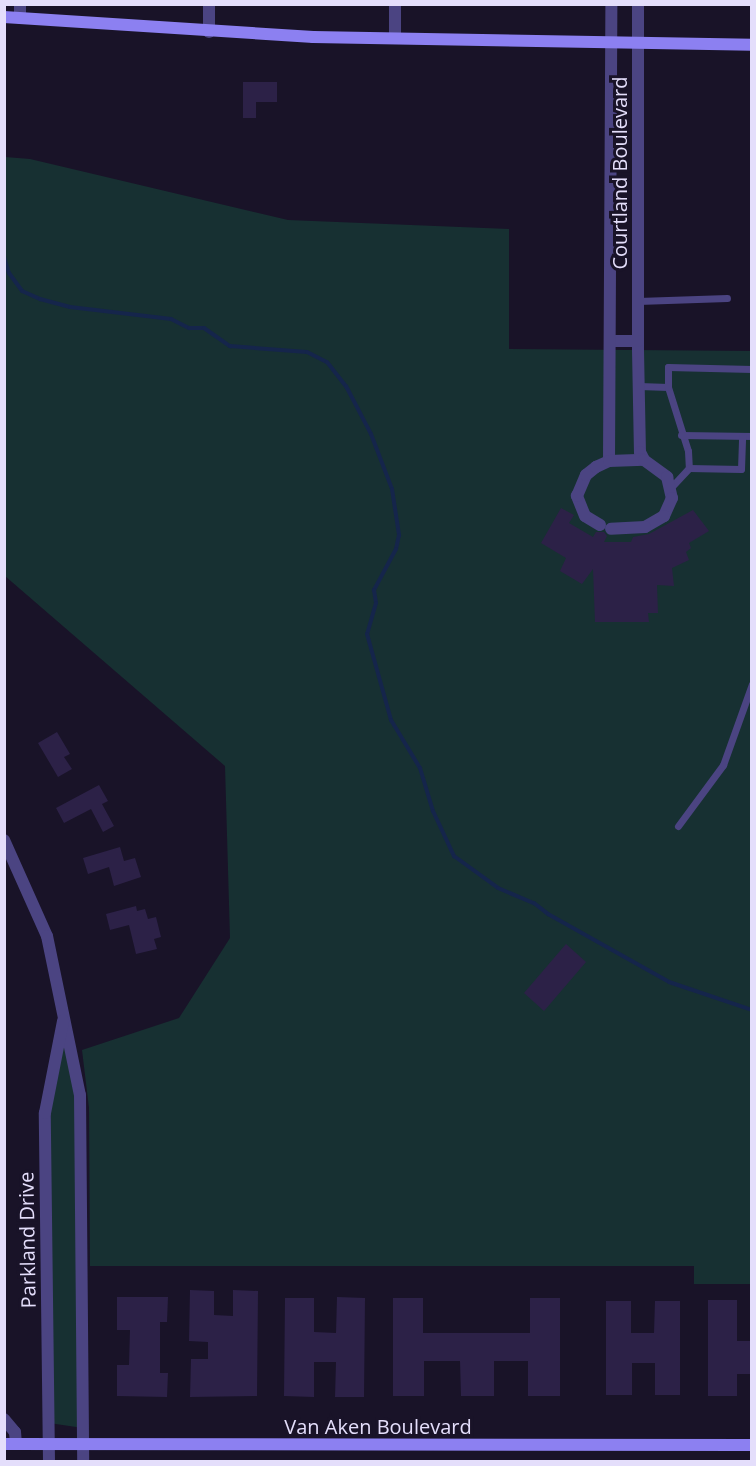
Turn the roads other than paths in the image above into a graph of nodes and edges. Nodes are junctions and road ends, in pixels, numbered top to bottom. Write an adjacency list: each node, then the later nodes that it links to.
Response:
1 (20, 4): 7 (street)
2 (209, 4): 8 (street)
3 (395, 4): 9 (street)
4 (611, 4): 10 (street, Courtland Boulevard)
5 (638, 4): 11 (street, Courtland Boulevard)
6 (4, 17): 7 (street)
7 (20, 18): 8 (street)
8 (209, 32): 9 (street)
9 (395, 38): 10 (street)
10 (611, 43): 11 (street); 15 (street, Courtland Boulevard)
11 (638, 43): 12 (street); 14 (street, Courtland Boulevard)
12 (752, 45)
13 (727, 298): 14 (lane)
14 (638, 301): 16 (street, Courtland Boulevard)
15 (611, 341): 16 (street); 24 (street, Courtland Boulevard)
16 (638, 341): 18 (street, Courtland Boulevard)
17 (752, 369): 19 (lane)
18 (639, 386): 19 (lane); 23 (street, Courtland Boulevard)
19 (668, 387): 20 (lane)
20 (681, 435): 21 (lane); 25 (lane)
21 (742, 435): 22 (lane); 25 (lane)
22 (752, 435)
23 (644, 460): 24 (street); 26 (street)
24 (609, 461): 26 (street)
25 (688, 468): 26 (lane)
26 (672, 486)
27 (752, 684): 28 (lane)
28 (678, 826)
29 (4, 840): 30 (street, Parkland Drive)
30 (64, 1019): 33 (street, Parkland Drive); 34 (street, Parkland Drive)
31 (4, 1419): 32 (street)
32 (10, 1444): 33 (street, Van Aken Boulevard)
33 (49, 1444): 34 (street, Van Aken Boulevard); 36 (street, Parkland Drive)
34 (83, 1445): 35 (street, Van Aken Boulevard); 37 (street, Parkland Drive)
35 (752, 1445)
36 (49, 1461)
37 (83, 1461)

